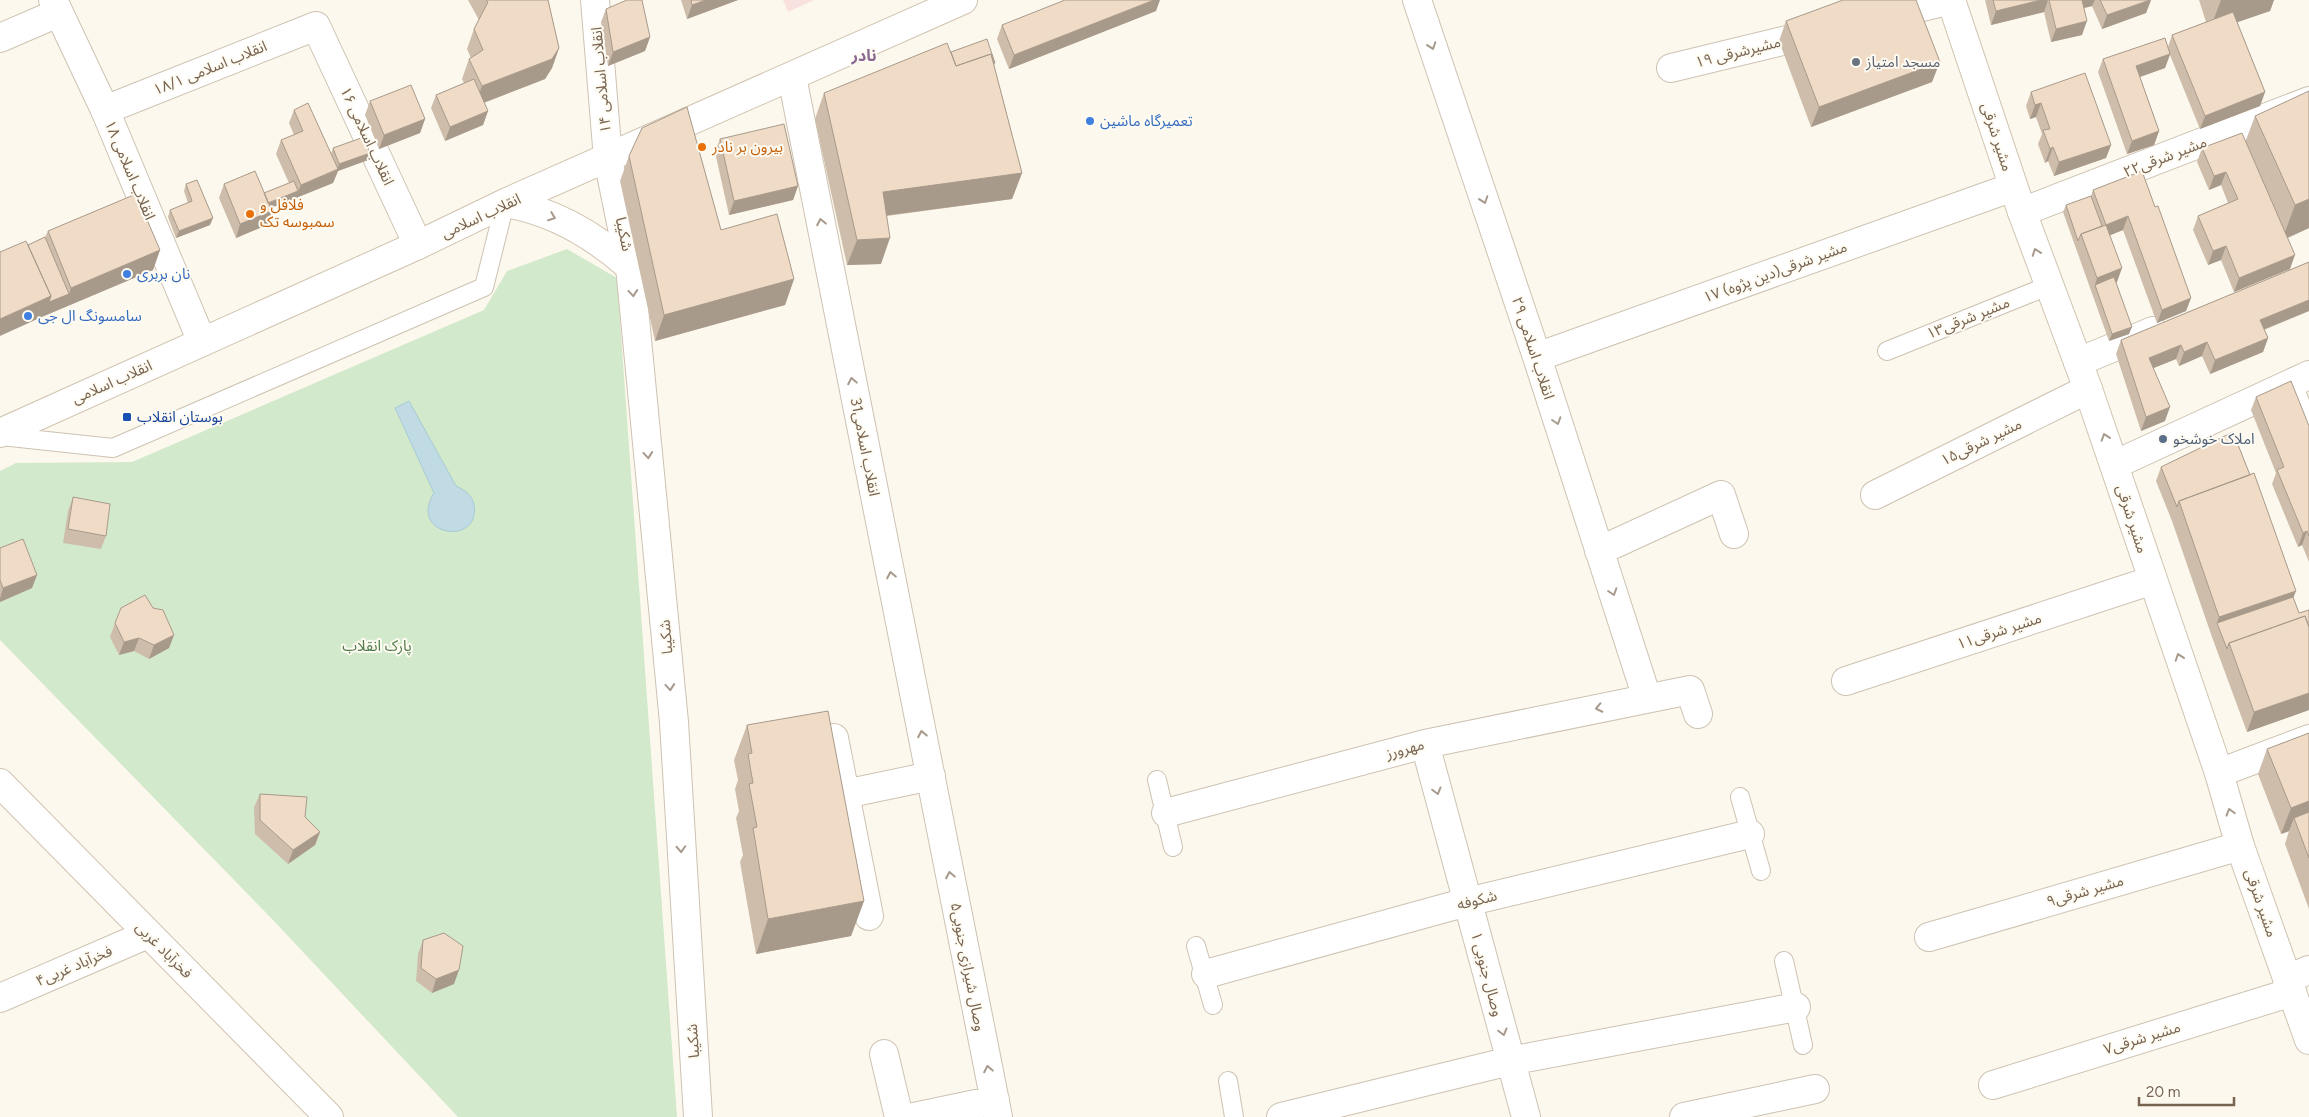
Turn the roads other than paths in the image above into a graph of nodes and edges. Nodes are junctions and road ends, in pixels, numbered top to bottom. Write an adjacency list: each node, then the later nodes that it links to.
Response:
1 (595, 0): 13 (street, ۱۴ انقلاب اسلامی)
2 (963, 0): 6 (street, انقلاب اسلامی)
3 (1416, 0): 23 (street, انقلاب اسلامی ۲۹, one-way to 23)
4 (1951, 0): 9 (street, مشیرشرقی ۱۹); 14 (street, مشیر شرقی)
5 (55, 6): 8 (street); 12 (street, ۱۸ انقلاب اسلامی)
6 (934, 6): 10 (street, انقلاب اسلامی)
7 (316, 26): 12 (street, ۱۸/۱ انقلاب اسلامی); 17 (street, ۱۶ انقلاب اسلامی)
8 (0, 38)
9 (1671, 68)
10 (792, 77): 13 (street, انقلاب اسلامی); 41 (street, 31انقلاب اسلامی, one-way to 10)
11 (2309, 101): 16 (street, مشیر شرقی۲۲)
12 (105, 110): 21 (street, ۱۸ انقلاب اسلامی)
13 (608, 160): 15 (street, انقلاب اسلامی); 18 (street, شکیبا)
14 (2013, 187): 16 (street, مشیر شرقی); 23 (street, ۱۷ مشیر شرقی(دین پژوه))
15 (505, 203): 17 (street, انقلاب اسلامی); 18 (street, one-way to 18); 28 (lane)
16 (2022, 212): 19 (street, مشیر شرقی, one-way to 16)
17 (418, 245): 21 (street, انقلاب اسلامی)
18 (630, 267): 72 (street, شکیبا, one-way to 72)
19 (2048, 286): 22 (lane, ۱۳مشیر شرقی); 24 (street, مشیر شرقی)
20 (2175, 322): 24 (street)
21 (202, 342): 28 (street, انقلاب اسلامی)
22 (1887, 351)
23 (1537, 357): 32 (street, انقلاب اسلامی ۲۹, one-way to 32)
24 (2078, 362): 26 (street, مشیر شرقی)
25 (2300, 378): 27 (lane); 29 (street)
26 (2088, 389): 29 (street, مشیر شرقی, one-way to 26); 30 (street, مشیر شرقی۱۵)
27 (2309, 424)
28 (0, 434)
29 (2114, 465): 33 (street, مشیر شرقی)
30 (1875, 495)
31 (1734, 534): 32 (street)
32 (1599, 551): 35 (street, انقلاب اسلامی ۲۹, one-way to 35)
33 (2153, 580): 34 (street, مشیر شرقی۱۱); 40 (street, مشیر شرقی, one-way to 33)
34 (1846, 681)
35 (1647, 698): 36 (street, مهرورز); 39 (street, مهرورز, one-way to 39)
36 (1698, 714)
37 (834, 738): 43 (street)
38 (2309, 739): 40 (street)
39 (1425, 744): 46 (street, مهرورز); 52 (street, وصال جنوبی ۱, one-way to 52)
40 (2219, 773): 49 (street, مشیر شرقی, one-way to 40)
41 (931, 776): 43 (street); 47 (street, 31انقلاب اسلامی)
42 (1157, 780): 46 (lane)
43 (845, 794): 53 (street)
44 (5, 795): 54 (street, فخرآباد غربی)
45 (1740, 797): 48 (lane)
46 (1166, 813): 50 (lane)
47 (938, 816): 70 (street, ۵وصال شیرازی جنوبی, one-way to 47)
48 (1750, 834): 51 (lane); 52 (street, شکوفه)
49 (2240, 846): 55 (street, مشیر شرقی۹); 59 (street, مشیر شرقی)
50 (1172, 847)
51 (1760, 871)
52 (1468, 902): 58 (street, شکوفه); 66 (street, وصال جنوبی ۱, one-way to 66)
53 (869, 916)
54 (148, 934): 60 (street, ۴فخرآباد غربی); 71 (street, فخرآباد غربی)
55 (1929, 937)
56 (1196, 946): 58 (lane)
57 (1784, 961): 62 (lane)
58 (1206, 974): 61 (lane)
59 (2296, 980): 63 (street, مشیر شرقی); 68 (street, مشیر شرقی۷)
60 (0, 998)
61 (1213, 1005)
62 (1796, 1007): 64 (lane); 66 (street)
63 (2309, 1040)
64 (1803, 1045)
65 (884, 1054): 73 (street)
66 (1510, 1061): 76 (street); 77 (street, وصال جنوبی ۱)
67 (1228, 1081): 75 (lane)
68 (1993, 1085)
69 (1815, 1089): 78 (street)
70 (996, 1108): 74 (street)
71 (329, 1117)
72 (698, 1117)
73 (899, 1117)
74 (914, 1117)
75 (1234, 1117)
76 (1281, 1117)
77 (1526, 1117)
78 (1684, 1117)

